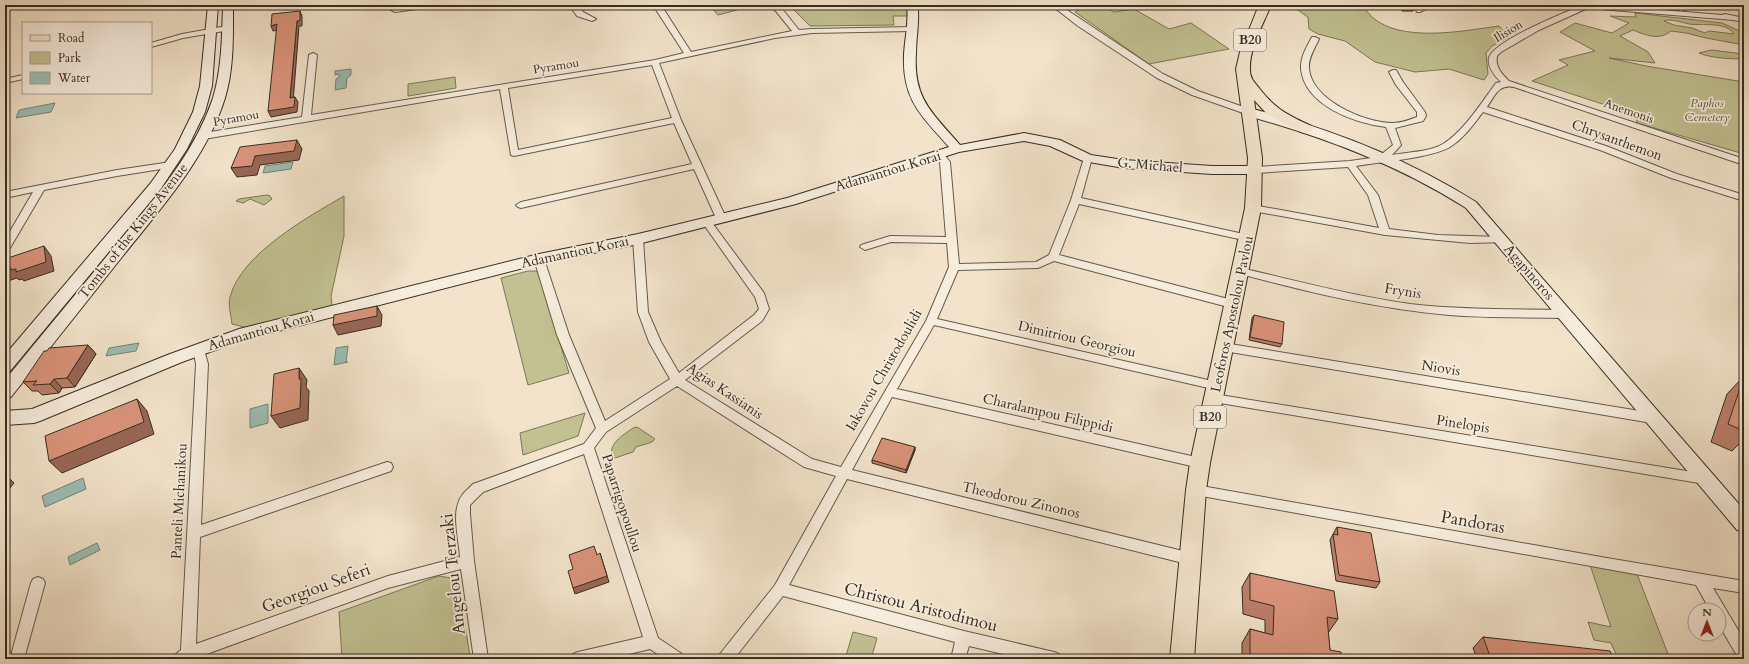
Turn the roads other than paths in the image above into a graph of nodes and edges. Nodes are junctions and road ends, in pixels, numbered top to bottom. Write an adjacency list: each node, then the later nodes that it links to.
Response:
1 (213, 5): 18 (main road, Tombs of the Kings Avenue)
2 (228, 5): 16 (main road, Tombs of the Kings Avenue)
3 (386, 5): 4 (street)
4 (431, 5)
5 (573, 5): 14 (street)
6 (657, 5): 23 (street)
7 (775, 5): 19 (street)
8 (912, 5): 17 (main road)
9 (1074, 5): 12 (street)
10 (1264, 5): 27 (main road, B20)
11 (1663, 5): 13 (street)
12 (1058, 8): 32 (street)
13 (1731, 18): 15 (street); 29 (street, Ilision)
14 (592, 19)
15 (1744, 20)
16 (227, 28): 18 (street); 37 (main road, Tombs of the Kings Avenue)
17 (911, 30): 19 (street, Pyramou); 38 (main road)
18 (210, 31): 21 (street); 44 (main road, Tombs of the Kings Avenue)
19 (797, 33): 23 (street, Pyramou)
20 (1315, 39): 35 (street)
21 (152, 45)
22 (313, 55): 33 (street)
23 (689, 55): 24 (street, Pyramou)
24 (655, 62): 30 (street, Pyramou); 34 (street)
25 (1393, 72): 35 (street)
26 (22, 77): 28 (street)
27 (1243, 77): 32 (main road, B20); 36 (main road)
28 (5, 81)
29 (1506, 83): 31 (street); 42 (street, Anemonis)
30 (504, 87): 33 (street, Pyramou); 34 (street)
31 (1481, 108): 41 (street); 49 (street, Chrysanthemon)
32 (1249, 112): 36 (main road, Agapinoros); 46 (main road, Leoforos Apostolou Pavlou / B20)
33 (306, 118): 37 (street, Pyramou)
34 (677, 120): 45 (street)
35 (1390, 125): 41 (street)
36 (1306, 129): 41 (main road, Agapinoros)
37 (204, 136): 72 (main road, Tombs of the Kings Avenue)
38 (957, 149): 39 (main road, Adamantiou Korai); 40 (main road, Adamantiou Korai)
39 (940, 155): 53 (main road, Adamantiou Korai); 57 (street)
40 (1088, 158): 46 (main road, G. Michael); 50 (street)
41 (1381, 158): 43 (street); 58 (main road, Agapinoros)
42 (1744, 162)
43 (1350, 164): 46 (street); 54 (street)
44 (171, 165): 47 (street); 70 (main road, Tombs of the Kings Avenue)
45 (698, 165): 51 (street); 53 (street)
46 (1255, 174): 52 (main road, Leoforos Apostolou Pavlou / B20)
47 (40, 189): 48 (street); 60 (street)
48 (5, 195)
49 (1744, 198)
50 (1076, 200): 55 (street); 61 (street)
51 (521, 205)
52 (1253, 208): 54 (street); 55 (main road, Leoforos Apostolou Pavlou / B20)
53 (714, 220): 56 (main road, Adamantiou Korai); 71 (street, Paparrigopoullou)
54 (1385, 232): 58 (street)
55 (1248, 238): 64 (main road, Leoforos Apostolou Pavlou / B20)
56 (638, 239): 62 (main road, Adamantiou Korai); 71 (street, Agias Kassianis)
57 (951, 240): 59 (street); 63 (street)
58 (1501, 240): 66 (main road, Agapinoros)
59 (865, 247)
60 (5, 248)
61 (1053, 257): 63 (street); 65 (street)
62 (539, 260): 69 (main road, Adamantiou Korai); 81 (street)
63 (954, 267): 67 (street, Iakovou Christodoulidi)
64 (1241, 272): 65 (main road, Leoforos Apostolou Pavlou / B20); 66 (street, Frynis)
65 (1232, 304): 68 (main road, Leoforos Apostolou Pavlou / B20)
66 (1565, 314): 79 (main road, Agapinoros)
67 (931, 321): 73 (street, Iakovou Christodoulidi); 74 (street, Dimitriou Georgiou)
68 (1224, 347): 74 (main road, Leoforos Apostolou Pavlou / B20); 79 (street, Niovis)
69 (199, 349): 75 (main road, Adamantiou Korai); 89 (street, Panteli Michanikou)
70 (5, 366)
71 (677, 380): 81 (street, Paparrigopoullou); 85 (street, Agias Kassianis)
72 (5, 392)
73 (889, 392): 83 (street, Charalampou Filippidi); 85 (street, Iakovou Christodoulidi)
74 (1216, 392): 83 (main road, Leoforos Apostolou Pavlou / B20); 86 (street, Pinelopis)
75 (66, 401): 76 (main road, Adamantiou Korai); 77 (main road, Adamantiou Korai)
76 (5, 406)
77 (34, 416): 78 (main road, Adamantiou Korai); 80 (main road)
78 (5, 418)
79 (1652, 418): 86 (main road, Agapinoros)
80 (5, 428)
81 (602, 429): 82 (street, Paparrigopoullou)
82 (588, 447): 91 (street, Angelou Terzaki); 99 (street, Paparrigopoullou)
83 (1200, 463): 87 (main road, Leoforos Apostolou Pavlou / B20)
84 (387, 467): 89 (street)
85 (843, 474): 90 (street, Theodorou Zinonos); 95 (street, Iakovou Christodoulidi)
86 (1706, 479): 88 (main road, Agapinoros)
87 (1196, 490): 90 (main road, Leoforos Apostolou Pavlou / B20); 92 (street, Pandoras)
88 (1744, 524)
89 (194, 533): 101 (street, Panteli Michanikou)
90 (1190, 559): 109 (main road, Leoforos Apostolou Pavlou / B20)
91 (467, 561): 101 (street, Georgiou Seferi); 103 (street, Angelou Terzaki)
92 (1701, 581): 94 (street, Pandoras); 96 (street)
93 (38, 583): 102 (street)
94 (1744, 588)
95 (780, 589): 98 (street, Christou Aristodimou); 106 (street, Iakovou Christodoulidi)
96 (1713, 602)
97 (1727, 626): 100 (street)
98 (964, 638): 107 (street); 108 (street, Christou Aristodimou)
99 (652, 642): 104 (street); 105 (street)
100 (1744, 654)
101 (185, 657)
102 (17, 659)
103 (481, 659)
104 (578, 659)
105 (677, 659)
106 (725, 659)
107 (958, 659)
108 (1054, 659)
109 (1182, 659)

